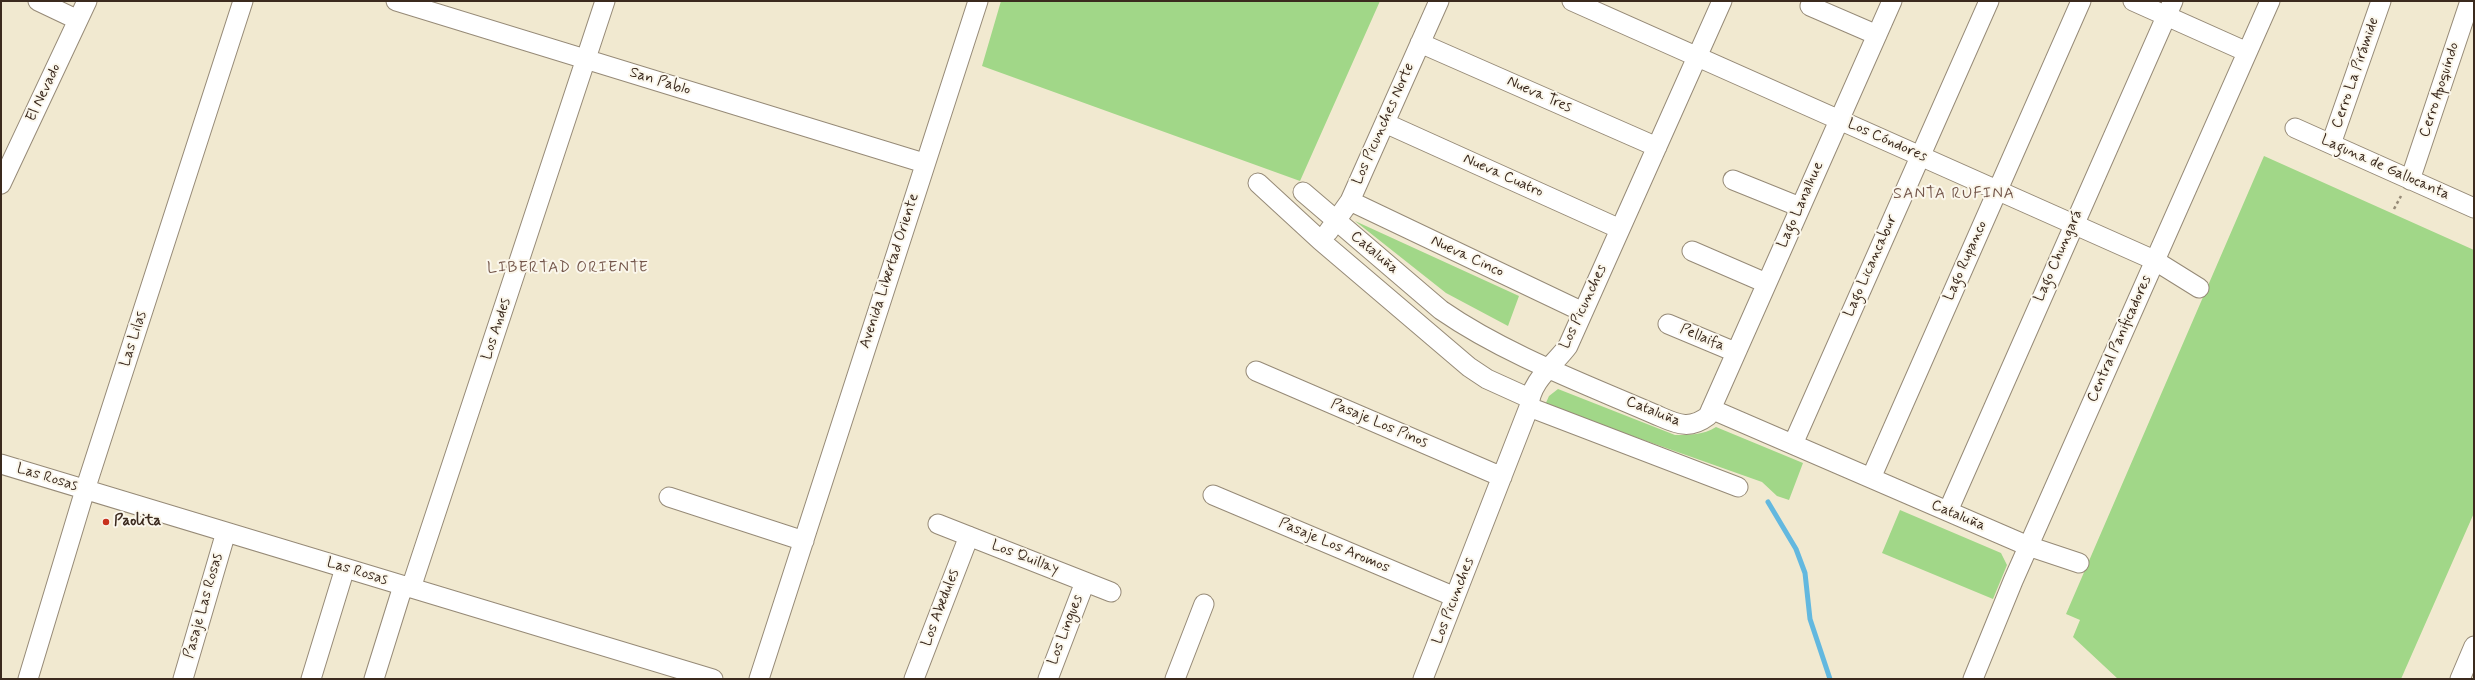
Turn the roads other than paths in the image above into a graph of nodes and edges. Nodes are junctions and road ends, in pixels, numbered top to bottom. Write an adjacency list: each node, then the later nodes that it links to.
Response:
1 (38, 1): 19 (street)
2 (87, 1): 19 (street, El Nevado)
3 (243, 1): 61 (street, Las Lilas)
4 (396, 1): 24 (street, San Pablo)
5 (605, 1): 24 (street, Los Andes)
6 (978, 1): 31 (street, Avenida Libertad Oriente)
7 (1439, 1): 21 (street, Los Picunches Norte)
8 (1572, 1): 23 (street, Los Cóndores)
9 (1722, 1): 23 (street, Los Picunches)
10 (1892, 1): 20 (street, Lago Lanalhue)
11 (1989, 1): 30 (street, Lago Licancabur)
12 (2081, 1): 36 (street, Lago Rupanco)
13 (2133, 1): 18 (street)
14 (2270, 1): 22 (street, Central Panificadores)
15 (2381, 1): 28 (street, Cerro La Pirámide)
16 (2470, 1): 33 (street, Cerro Apoquindo)
17 (1810, 6): 20 (street)
18 (2170, 8): 22 (street); 42 (street, Lago Chungará)
19 (78, 20): 35 (street, El Nevado)
20 (1877, 35): 25 (street, Lago Lanalhue)
21 (1420, 43): 26 (street, Los Picunches Norte); 29 (street, Nueva Tres)
22 (2247, 52): 46 (street, Central Panificadores)
23 (1697, 57): 25 (street, Los Cóndores); 29 (street, Los Picunches)
24 (586, 59): 31 (street, San Pablo); 73 (street, Los Andes)
25 (1839, 120): 30 (street, Los Cóndores); 39 (street, Lago Lanalhue)
26 (1385, 123): 38 (street, Los Picunches Norte); 43 (street, Nueva Cuatro)
27 (2295, 128): 28 (street, Laguna de Gallocanta)
28 (2331, 144): 33 (street, Laguna de Gallocanta)
29 (1657, 147): 43 (street, Los Picunches)
30 (1919, 156): 36 (street, Los Cóndores); 56 (street, Lago Licancabur)
31 (924, 164): 68 (street, Avenida Libertad Oriente)
32 (1733, 180): 39 (street)
33 (2410, 180): 40 (street, Laguna de Gallocanta)
34 (1258, 183): 44 (street, Cataluña)
35 (1, 184)
36 (1997, 190): 42 (street, Los Cóndores); 59 (street, Lago Rupanco)
37 (1303, 192): 41 (street, Cataluña)
38 (1350, 201): 41 (street, Los Picunches Norte); 49 (street, Nueva Cinco)
39 (1800, 207): 47 (street, Lago Lanalhue)
40 (2474, 208)
41 (1337, 222): 44 (street, Los Picunches Norte); 52 (street, Cataluña)
42 (2073, 224): 46 (street, Los Cóndores); 64 (street, Lago Chungará)
43 (1620, 229): 49 (street, Los Picunches)
44 (1321, 241): 54 (street, Cataluña)
45 (1692, 251): 47 (street)
46 (2154, 260): 48 (street, Los Cóndores); 69 (street, Central Panificadores)
47 (1766, 283): 51 (street, Lago Lanalhue)
48 (2199, 288)
49 (1583, 312): 52 (street, Los Picunches)
50 (1668, 324): 51 (street, Pellaifa)
51 (1735, 352): 55 (street, Lago Lanalhue)
52 (1550, 368): 54 (street, Los Picunches); 55 (street, Cataluña)
53 (1256, 371): 58 (street, Pasaje Los Pinos)
54 (1529, 403): 58 (street, Los Picunches); 60 (street, Cataluña)
55 (1711, 409): 56 (street, Cataluña)
56 (1793, 444): 59 (street, Cataluña)
57 (1, 464): 61 (street, Las Rosas)
58 (1502, 477): 75 (street, Los Picunches)
59 (1871, 478): 64 (street, Cataluña)
60 (1738, 487)
61 (85, 490): 66 (street, Las Rosas); 78 (street, Las Lilas)
62 (1213, 495): 75 (street, Pasaje Los Aromos)
63 (669, 498): 68 (street)
64 (1948, 511): 69 (street, Cataluña)
65 (938, 524): 67 (street, Los Quillay)
66 (226, 532): 71 (street, Las Rosas); 79 (street, Pasaje Las Rosas)
67 (969, 536): 72 (street, Los Quillay); 84 (street, Los Abedules)
68 (804, 541): 83 (street, Avenida Libertad Oriente)
69 (2028, 546): 70 (street, Cataluña); 88 (street, Central Panificadores)
70 (2079, 563)
71 (345, 568): 73 (street, Las Rosas); 80 (street)
72 (1085, 582): 74 (street, Los Quillay); 85 (street, Los Lingues)
73 (407, 587): 81 (street, Los Andes); 82 (street, Las Rosas)
74 (1111, 592)
75 (1455, 598): 87 (street, Los Picunches)
76 (1204, 604): 86 (street)
77 (2474, 646): 89 (street)
78 (28, 679)
79 (183, 679)
80 (311, 679)
81 (374, 679)
82 (713, 679)
83 (759, 679)
84 (914, 679)
85 (1048, 679)
86 (1175, 679)
87 (1423, 679)
88 (1973, 679)
89 (2460, 679)

